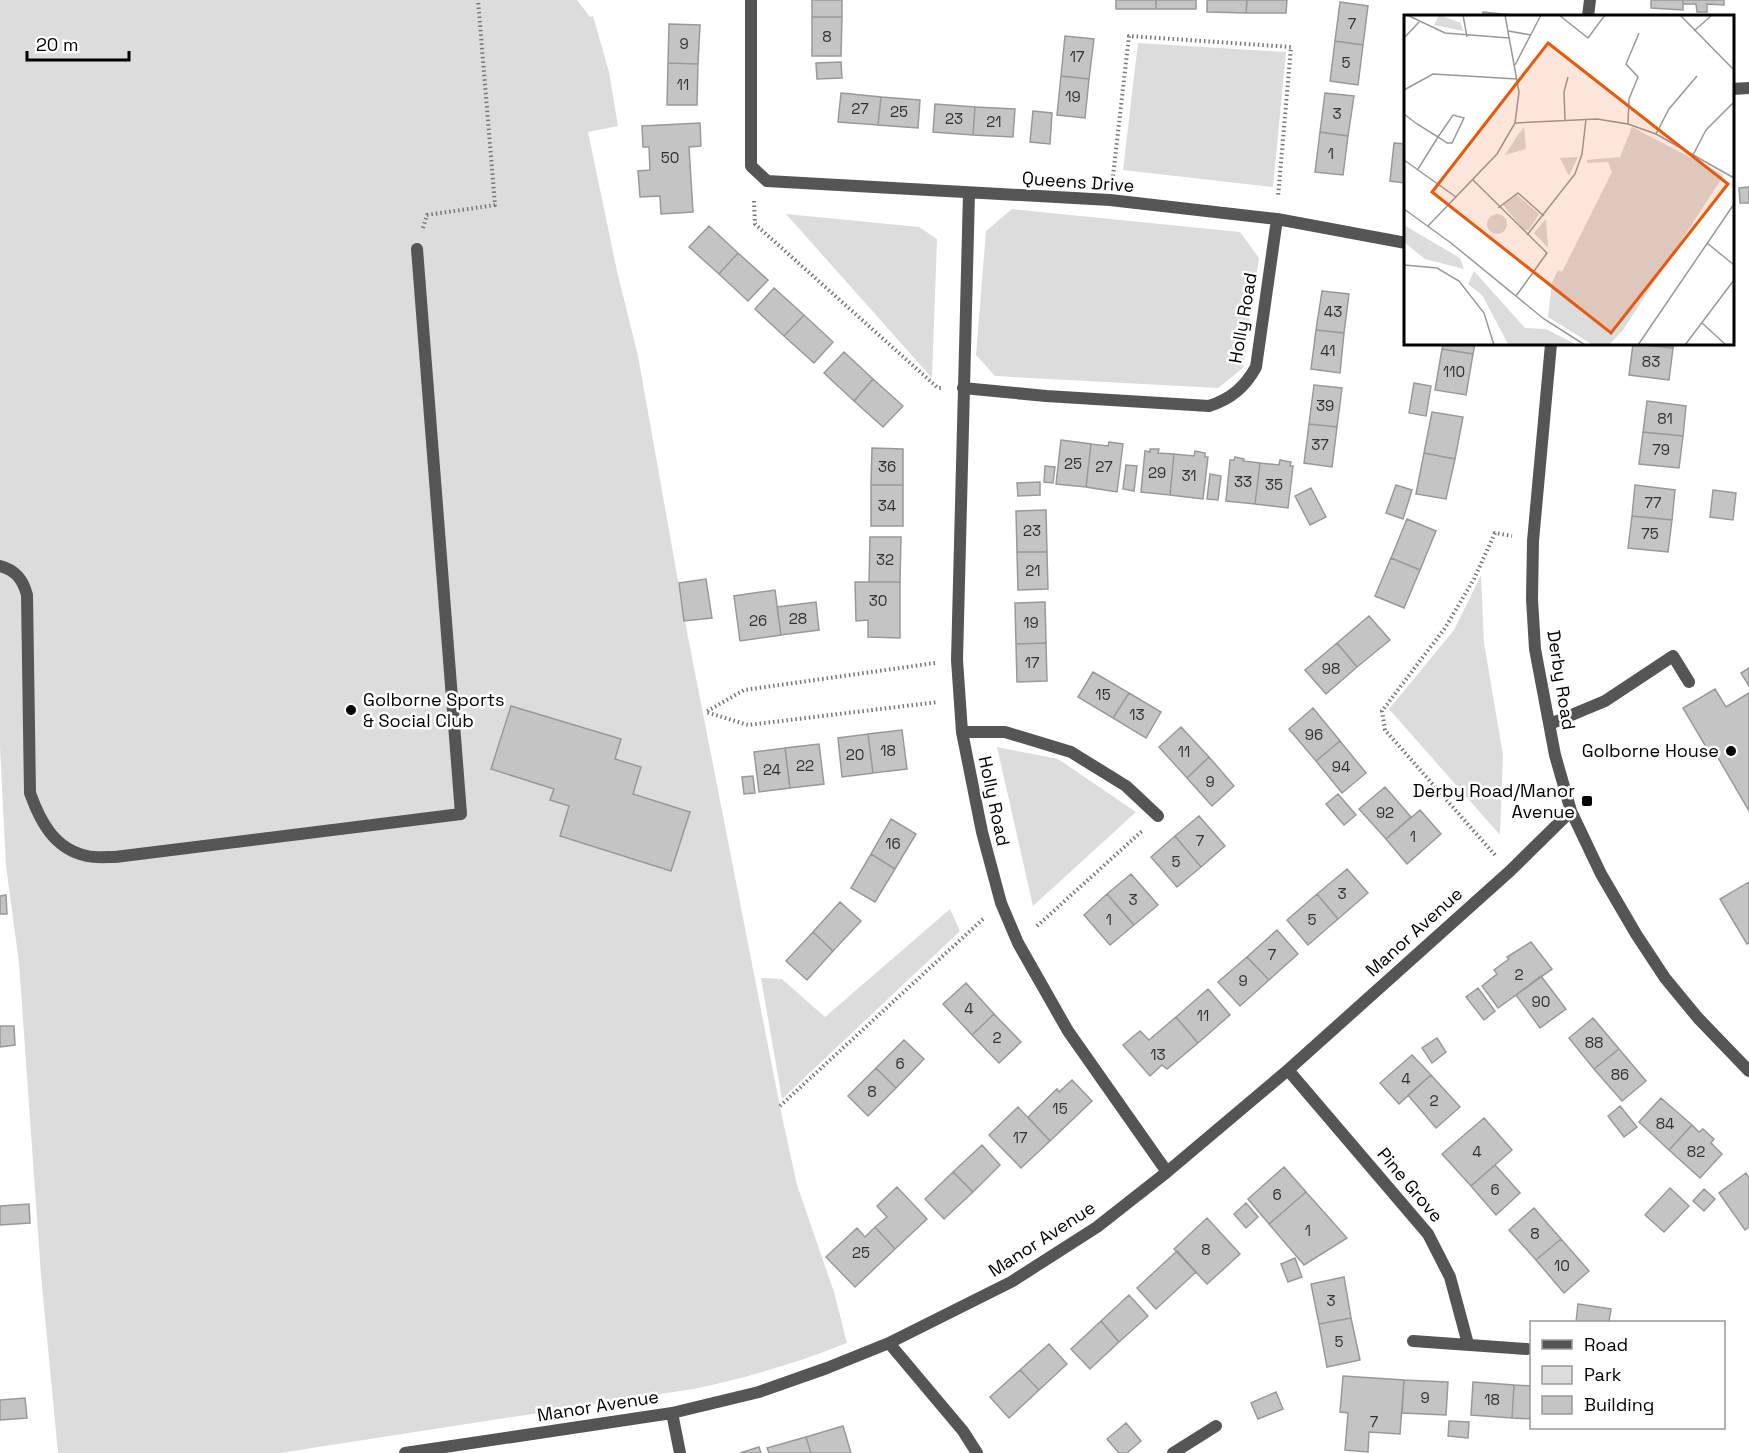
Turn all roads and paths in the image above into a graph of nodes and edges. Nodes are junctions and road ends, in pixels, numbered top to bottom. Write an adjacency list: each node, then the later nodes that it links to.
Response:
1 (478, 0): 12 (path)
2 (751, 0): 7 (street)
3 (1590, 0): 4 (street)
4 (1588, 15)
5 (1749, 88): 6 (street)
6 (1734, 89)
7 (751, 166): 8 (street, Queens Drive); 14 (path)
8 (969, 193): 9 (street, Queens Drive); 14 (street, Holly Road)
9 (1110, 200): 10 (street, Queens Drive); 10 (path)
10 (1276, 219): 11 (street, Queens Drive); 14 (street, Holly Road)
11 (1404, 243)
12 (417, 249): 16 (street)
13 (1551, 345): 15 (street, Derby Road)
14 (963, 388): 17 (street, Holly Road)
15 (1533, 540): 20 (street, Derby Road); 24 (path)
16 (0, 566)
17 (957, 660): 19 (street, Holly Road); 19 (path)
18 (1689, 682): 20 (street)
19 (959, 700): 21 (street, Holly Road)
20 (1550, 724): 22 (street, Derby Road)
21 (962, 732): 23 (street); 25 (street, Holly Road)
22 (1571, 811): 24 (street, Manor Avenue); 28 (street, Derby Road)
23 (1158, 816): 26 (path)
24 (1510, 871): 27 (street, Manor Avenue)
25 (1001, 903): 26 (street, Holly Road); 29 (path)
26 (1018, 943): 30 (street, Holly Road)
27 (1288, 1070): 30 (street, Manor Avenue); 33 (street, Pine Grove)
28 (1749, 1071)
29 (780, 1106)
30 (1167, 1172): 32 (street, Manor Avenue)
31 (1413, 1341): 33 (street)
32 (889, 1343): 35 (street, Manor Avenue); 39 (street)
33 (1468, 1344): 34 (street)
34 (1527, 1349)
35 (672, 1413): 37 (street, Manor Avenue); 38 (street)
36 (1216, 1426): 40 (street)
37 (405, 1453)
38 (680, 1453)
39 (977, 1453)
40 (1173, 1453)

